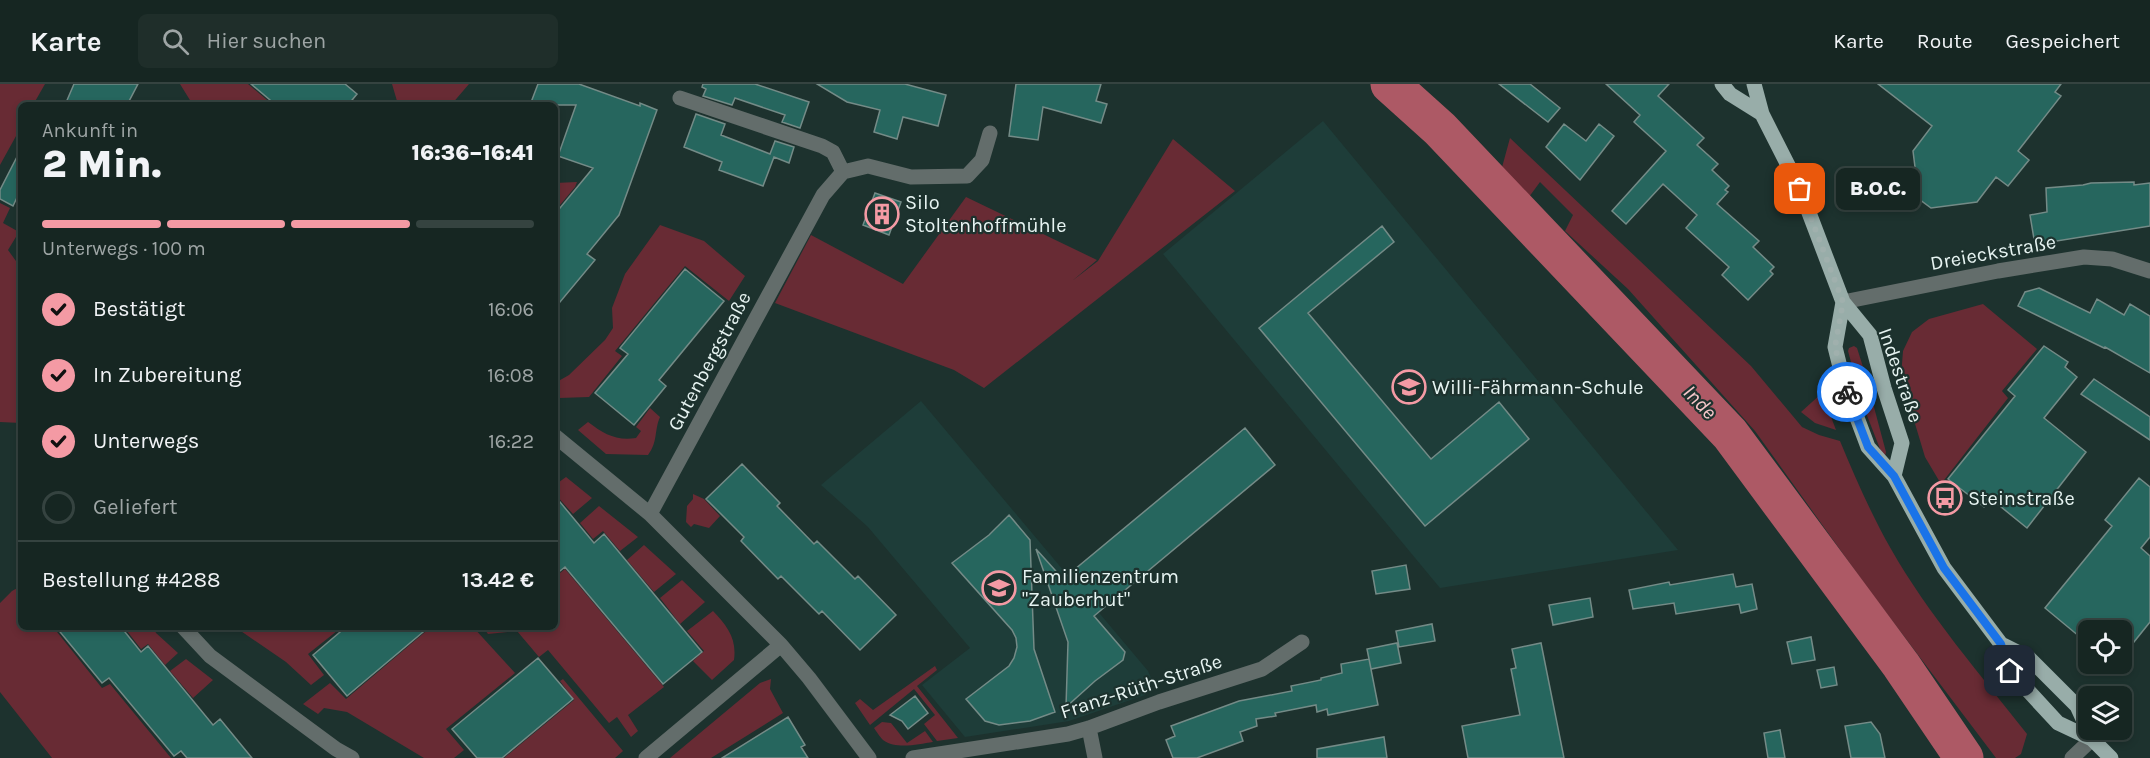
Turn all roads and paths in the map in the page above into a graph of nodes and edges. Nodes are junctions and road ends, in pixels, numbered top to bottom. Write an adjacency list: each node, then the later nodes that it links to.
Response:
1 (1722, 84): 4 (main road)
2 (1754, 84): 4 (main road)
3 (680, 98): 6 (street)
4 (1762, 114): 8 (main road)
5 (990, 133): 6 (street)
6 (843, 172): 11 (street, Gutenbergstraße)
7 (2150, 271): 8 (street, Dreieckstraße)
8 (1843, 302): 10 (main road, Indestraße); 10 (main road)
9 (558, 438): 11 (street)
10 (1894, 476): 14 (main road)
11 (650, 514): 15 (street)
12 (186, 630): 21 (street)
13 (1302, 642): 17 (street, Franz-Rüth-Straße)
14 (2001, 644): 16 (main road); 18 (main road)
15 (781, 645): 22 (street); 23 (street)
16 (2078, 708)
17 (1089, 728): 24 (street, Franz-Rüth-Straße); 25 (street)
18 (2078, 732)
19 (2091, 740): 26 (street)
20 (2093, 740): 27 (main road)
21 (352, 758)
22 (646, 758)
23 (869, 758)
24 (913, 758)
25 (1095, 758)
26 (2072, 758)
27 (2111, 758)

